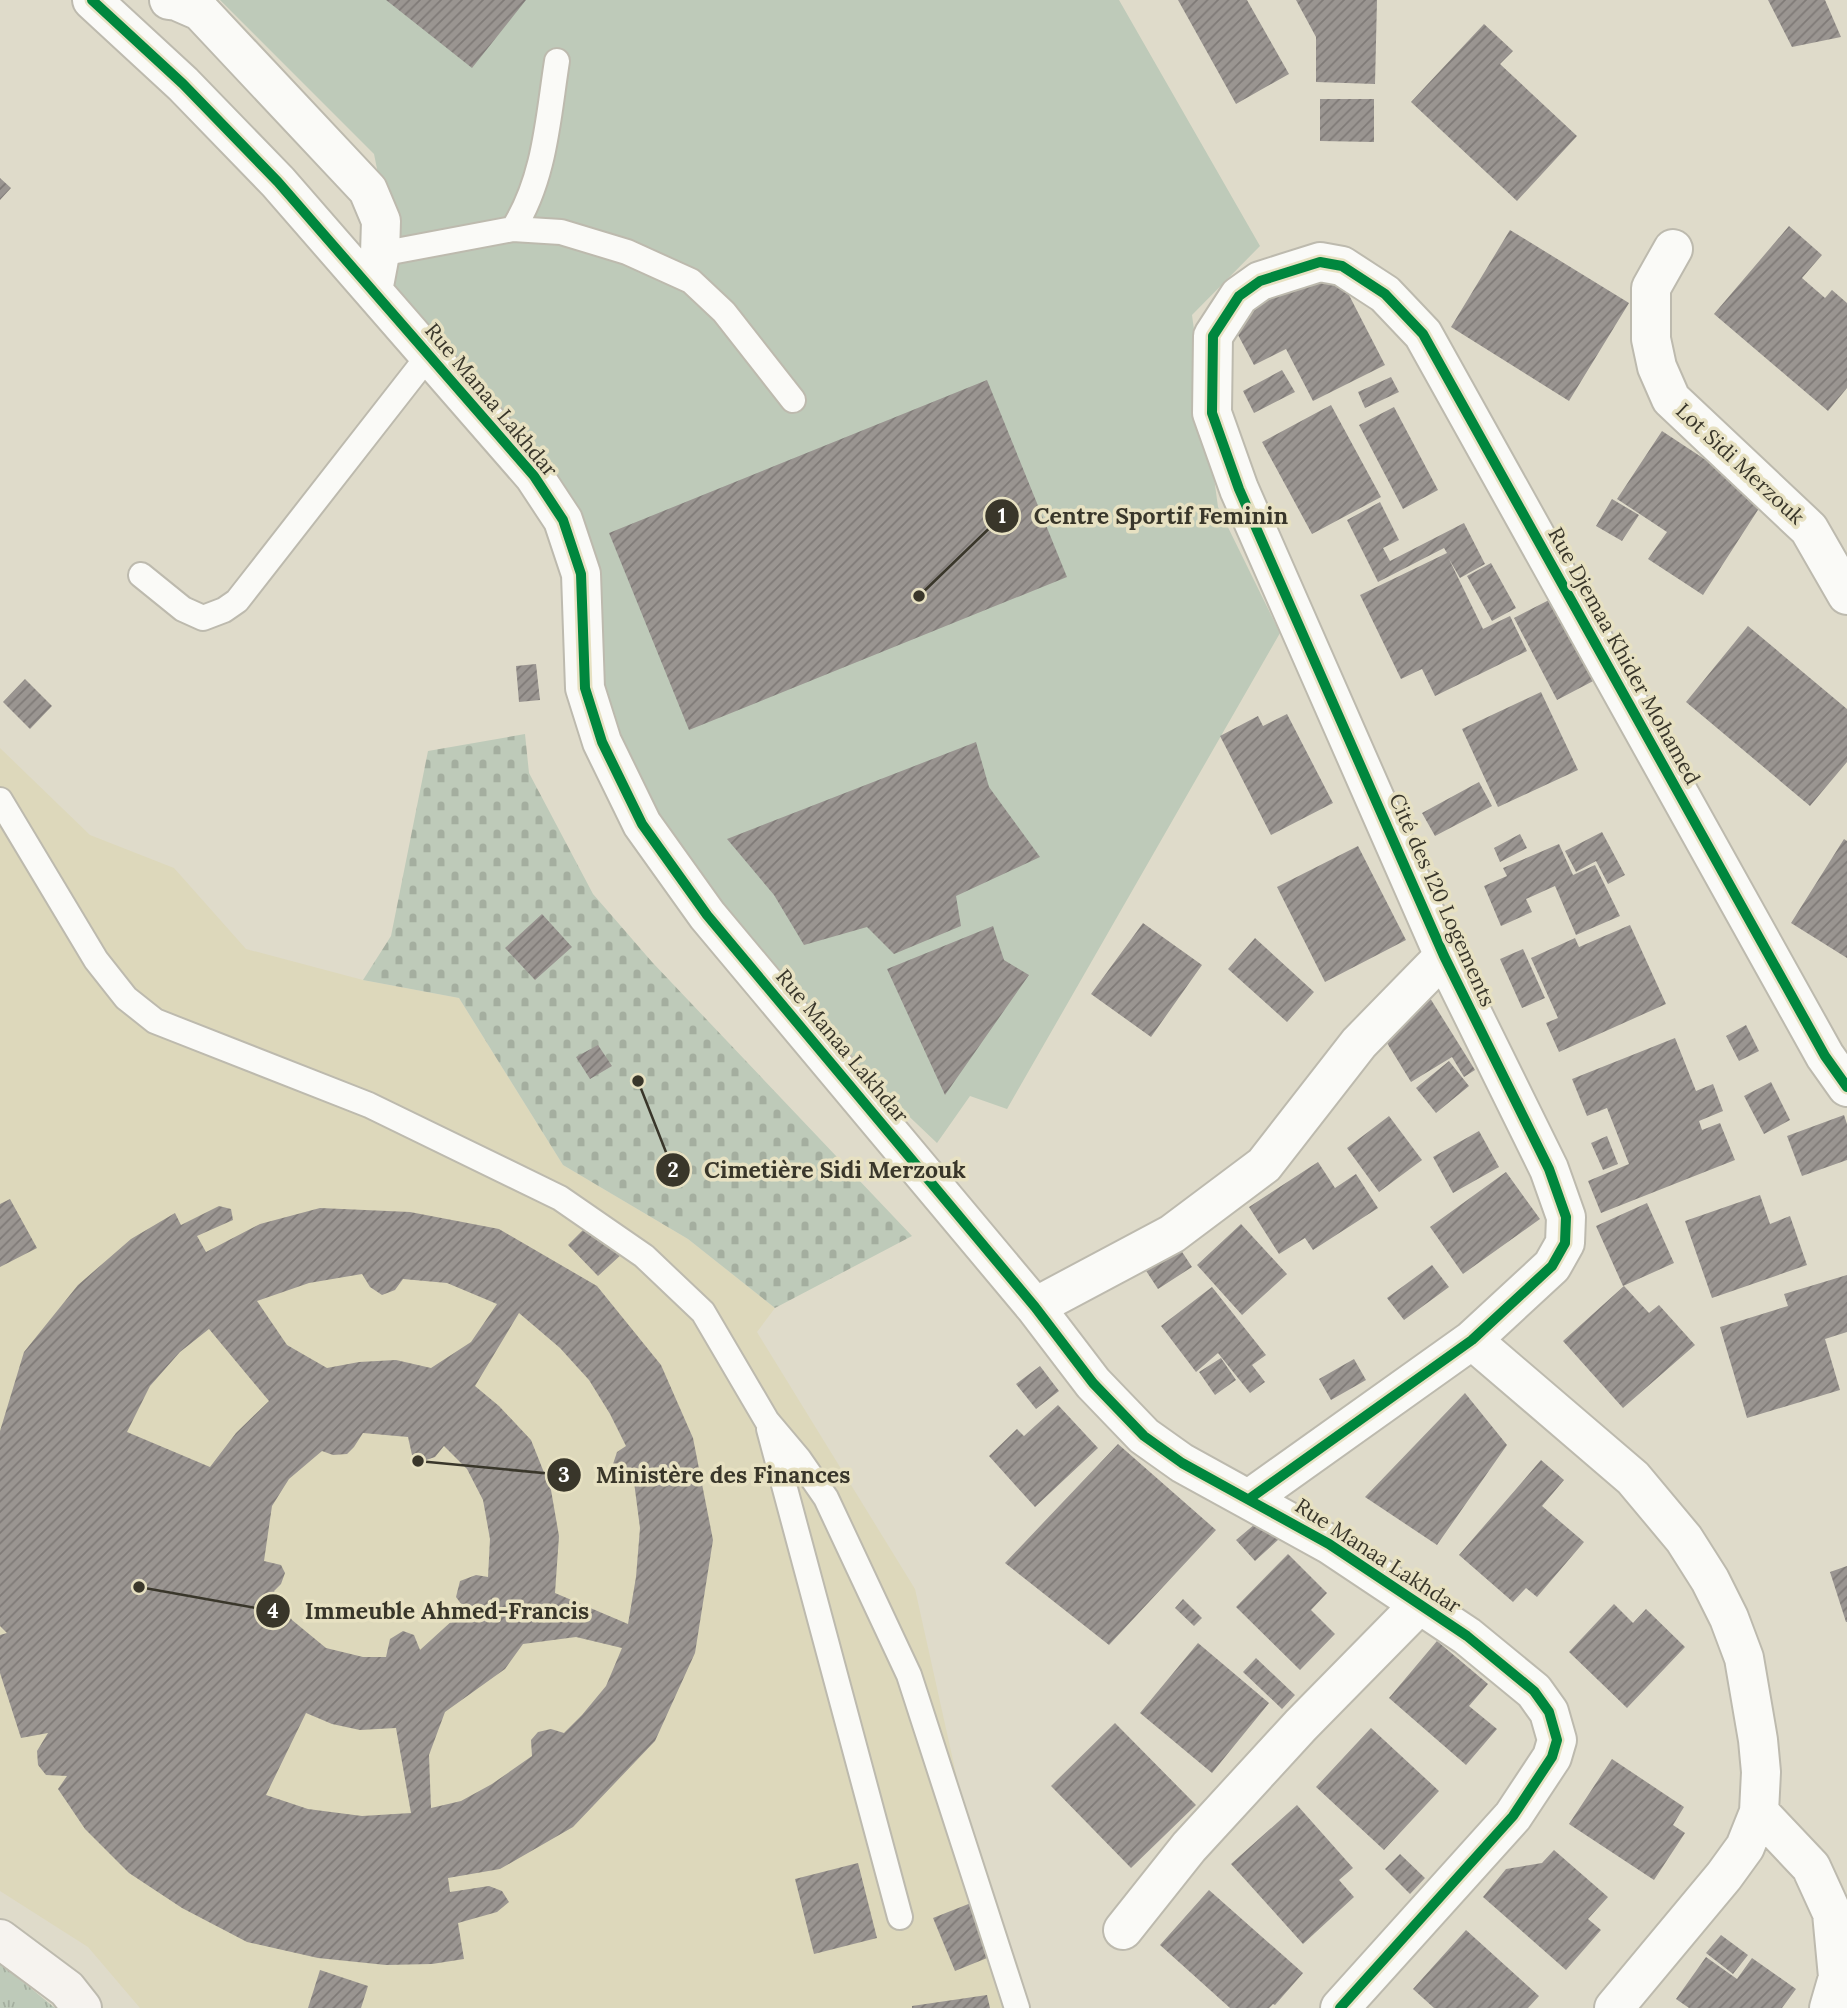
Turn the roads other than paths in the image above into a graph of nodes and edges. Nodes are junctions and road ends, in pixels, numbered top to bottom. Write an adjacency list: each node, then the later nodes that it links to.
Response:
1 (98, 0): 8 (street, Rue Manaa Lakhdar)
2 (169, 0): 6 (street)
3 (557, 61): 4 (lane)
4 (513, 229): 6 (lane); 10 (lane)
5 (1673, 249): 12 (street, Lot Sidi Merzouk)
6 (380, 254): 8 (street)
7 (1342, 266): 14 (street, Cité des 120 Logements); 15 (street, Rue Djemaa Khider Mohamed)
8 (373, 291): 9 (street, Rue Manaa Lakhdar)
9 (429, 355): 11 (lane); 16 (street, Rue Manaa Lakhdar)
10 (793, 400)
11 (141, 575)
12 (1847, 595)
13 (1, 804): 18 (lane)
14 (1444, 956): 16 (street); 17 (street, Cité des 120 Logements)
15 (1847, 1087)
16 (1035, 1307): 19 (street, Rue Manaa Lakhdar)
17 (1472, 1340): 19 (street, Cité des 120 Logements); 21 (street)
18 (767, 1421): 22 (lane); 26 (lane)
19 (1249, 1499): 20 (street, Rue Manaa Lakhdar)
20 (1420, 1604): 23 (street); 27 (street, Rue Manaa Lakhdar)
21 (1759, 1812): 28 (street); 29 (street)
22 (900, 1917)
23 (1123, 1930)
24 (0, 1939): 25 (main road)
25 (82, 2008)
26 (1017, 2008)
27 (1340, 2008)
28 (1614, 2008)
29 (1829, 2008)

